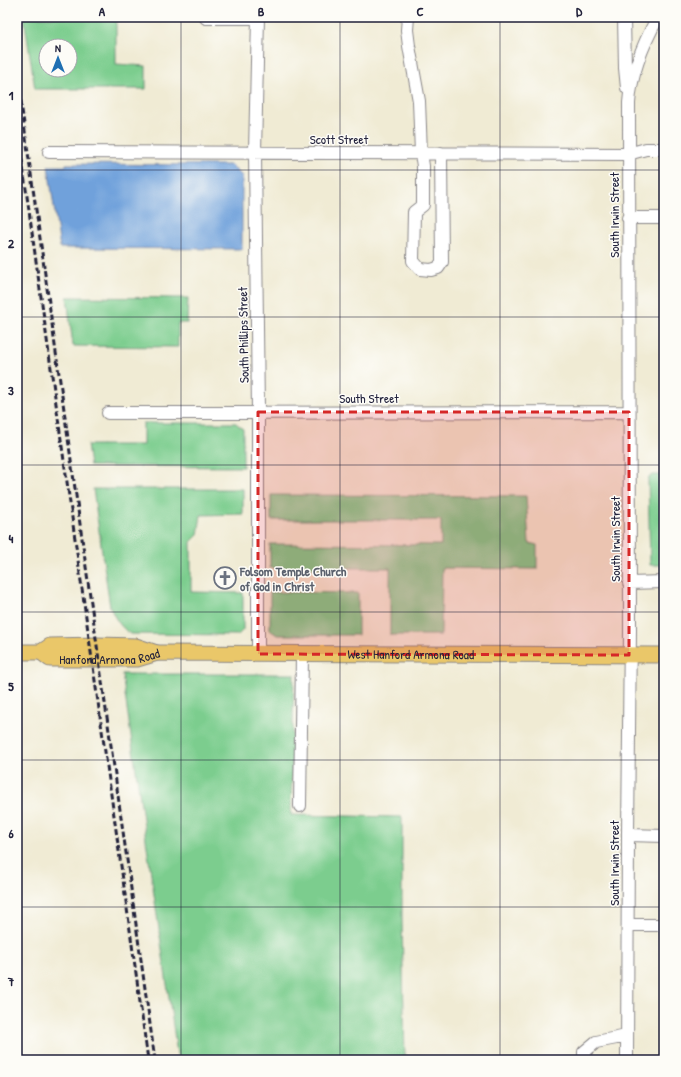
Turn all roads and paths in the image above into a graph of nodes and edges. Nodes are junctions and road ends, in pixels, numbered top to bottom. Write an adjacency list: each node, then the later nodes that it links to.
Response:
1 (408, 17): 10 (street)
2 (624, 17): 6 (street)
3 (658, 17): 6 (street)
4 (206, 18): 5 (street)
5 (258, 18): 9 (street, South Phillips Street)
6 (629, 103): 12 (street, South Irwin Street)
7 (664, 149): 12 (street, Scott Street)
8 (49, 152): 9 (street, Scott Street)
9 (255, 152): 10 (street, Scott Street); 15 (street, South Phillips Street)
10 (421, 153): 11 (street, Scott Street); 11 (street)
11 (441, 153): 12 (street, Scott Street)
12 (628, 154): 13 (street, South Irwin Street)
13 (628, 218): 14 (street); 16 (street, South Irwin Street)
14 (664, 218)
15 (258, 412): 16 (street, South Street); 17 (street, South Street); 22 (street, South Phillips Street)
16 (629, 412): 19 (street, South Irwin Street)
17 (108, 413)
18 (664, 582): 19 (street)
19 (629, 583): 24 (street, South Irwin Street)
20 (17, 652): 21 (main road, Hanford Armona Road)
21 (157, 653): 22 (main road, West Hanford Armona Road)
22 (258, 654): 23 (main road, West Hanford Armona Road)
23 (302, 654): 24 (main road, West Hanford Armona Road); 26 (street)
24 (629, 655): 25 (main road, West Hanford Armona Road); 27 (street, South Irwin Street)
25 (664, 655)
26 (300, 806)
27 (628, 835): 28 (street); 29 (street, South Irwin Street)
28 (664, 836)
29 (628, 925): 30 (street); 31 (street, South Irwin Street)
30 (664, 925)
31 (627, 1036): 32 (street); 33 (street, South Irwin Street)
32 (584, 1060)
33 (627, 1060)

